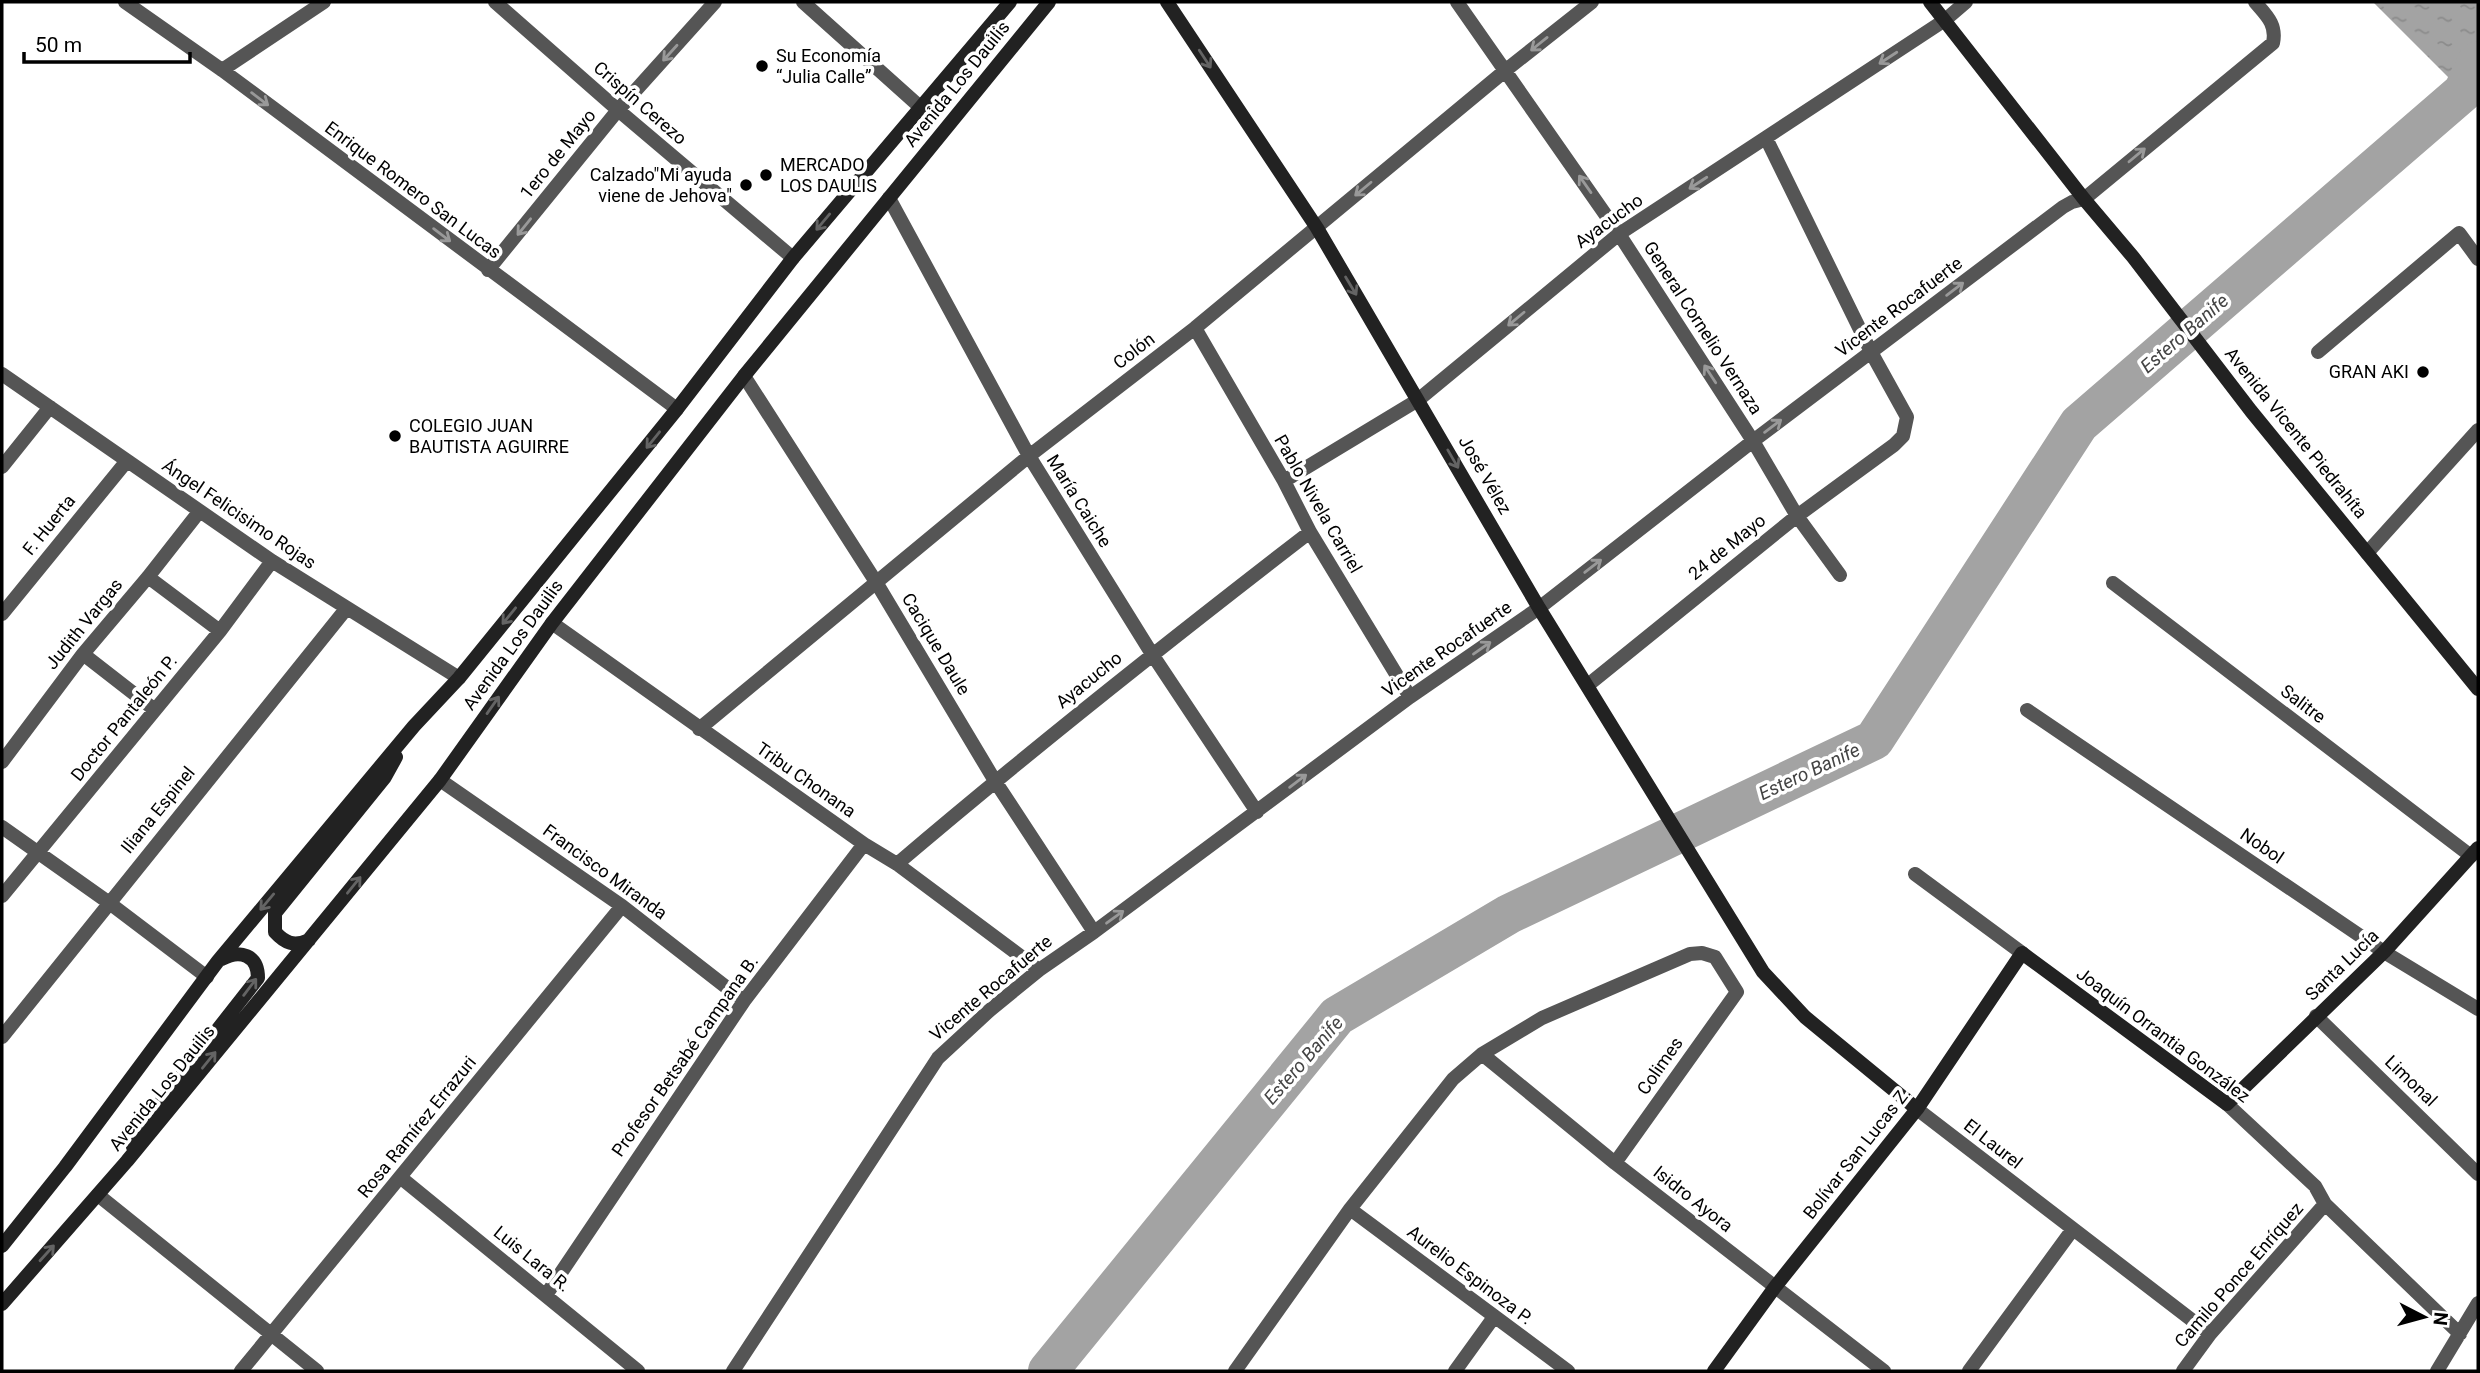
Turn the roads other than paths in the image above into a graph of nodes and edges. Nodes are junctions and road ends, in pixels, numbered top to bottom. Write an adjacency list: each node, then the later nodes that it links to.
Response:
1 (125, 2): 15 (street, Enrique Romero San Lucas)
2 (324, 2): 15 (street)
3 (495, 2): 18 (street, Crispín Cerezo)
4 (715, 2): 18 (street, 1ero de Mayo, one-way to 18)
5 (803, 2): 17 (street)
6 (1010, 2): 17 (street, Avenida Los Dauilis)
7 (1049, 2): 20 (street, Avenida Los Dauilis)
8 (1167, 2): 22 (street, José Vélez, one-way to 22)
9 (1457, 2): 16 (street, General Cornelio Vernaza)
10 (1592, 2): 16 (street, Colón, one-way to 16)
11 (1930, 2): 14 (street, Avenida Vicente Piedrahíta)
12 (1966, 2): 14 (street, Ayacucho)
13 (2255, 2): 21 (street, Vicente Rocafuerte, one-way to 13)
14 (1945, 20): 19 (street, Ayacucho, one-way to 19); 21 (street, Avenida Vicente Piedrahíta)
15 (222, 70): 26 (street, Enrique Romero San Lucas, one-way to 26)
16 (1506, 70): 22 (street, Colón, one-way to 22); 23 (street, General Cornelio Vernaza, one-way to 16)
17 (919, 106): 24 (street, Avenida Los Dauilis, one-way to 24)
18 (618, 110): 24 (street, Crispín Cerezo); 26 (street, 1ero de Mayo, one-way to 26)
19 (1766, 138): 23 (street, Ayacucho, one-way to 23); 28 (street)
20 (889, 198): 31 (street, Avenida Los Dauilis); 37 (street, María Caiche)
21 (2084, 199): 28 (street, Vicente Rocafuerte, one-way to 21); 44 (street, Avenida Vicente Piedrahíta)
22 (1317, 228): 27 (street, Colón); 32 (street, José Vélez, one-way to 32)
23 (1619, 234): 32 (street, Ayacucho, one-way to 32); 36 (street, General Cornelio Vernaza, one-way to 23)
24 (793, 258): 34 (street, Avenida Los Dauilis)
25 (2478, 259): 29 (street)
26 (488, 270): 34 (street, Enrique Romero San Lucas)
27 (1195, 328): 37 (street, Colón); 40 (street, Pablo Nivela Carriel)
28 (1871, 352): 36 (street, Vicente Rocafuerte, one-way to 28); 42 (street, 24 de Mayo)
29 (2318, 352)
30 (2, 374): 33 (street, Ángel Felicisimo Rojas)
31 (744, 376): 48 (street, Cacique Daule); 53 (street, Avenida Los Dauilis)
32 (1418, 400): 40 (street, Ayacucho); 51 (street, José Vélez, one-way to 51)
33 (50, 407): 38 (street, Ángel Felicisimo Rojas); 39 (street)
34 (677, 409): 57 (street, Avenida Los Dauilis, one-way to 57)
35 (2478, 430): 44 (street)
36 (1753, 441): 42 (street, General Cornelio Vernaza); 51 (street, Vicente Rocafuerte, one-way to 36)
37 (1029, 456): 48 (street, Colón); 56 (street, María Caiche)
38 (126, 462): 41 (street, Ángel Felicisimo Rojas); 52 (street, F. Huerta)
39 (2, 467)
40 (1284, 481): 43 (street, Pablo Nivela Carriel)
41 (199, 512): 45 (street, Ángel Felicisimo Rojas); 47 (street, Judith Vargas)
42 (1797, 516): 46 (street, General Cornelio Vernaza); 58 (street, 24 de Mayo)
43 (1310, 532): 56 (street, Ayacucho); 60 (street, Pablo Nivela Carriel)
44 (2367, 552): 59 (street, Avenida Vicente Piedrahíta)
45 (272, 561): 50 (street, Ángel Felicisimo Rojas); 54 (street, Doctor Pantaleón P.)
46 (1840, 575)
47 (148, 577): 54 (street); 55 (street, Judith Vargas)
48 (876, 582): 64 (street, Colón); 67 (street, Cacique Daule)
49 (2113, 583): 71 (street, Salitre)
50 (346, 608): 57 (street, Ángel Felicisimo Rojas); 76 (street, Iliana Espinel)
51 (1539, 608): 58 (street, José Vélez); 60 (street, Vicente Rocafuerte, one-way to 51)
52 (2, 614)
53 (552, 623): 64 (street, Tribu Chonana); 66 (street, Avenida Los Dauilis, one-way to 53)
54 (220, 631): 61 (street, Doctor Pantaleón P.)
55 (83, 654): 61 (street); 65 (street, Judith Vargas)
56 (1152, 654): 67 (street, Ayacucho); 68 (street, María Caiche)
57 (459, 678): 63 (street, Avenida Los Dauilis)
58 (1588, 685): 84 (street, José Vélez)
59 (2478, 689)
60 (1410, 697): 68 (street, Vicente Rocafuerte, one-way to 60)
61 (155, 710): 72 (street, Doctor Pantaleón P.)
62 (2027, 710): 80 (street, Nobol)
63 (414, 726): 79 (street); 82 (street, Avenida Los Dauilis, one-way to 82)
64 (699, 729): 70 (street, Tribu Chonana)
65 (2, 762)
66 (440, 780): 77 (street, Francisco Miranda); 79 (street, Avenida Los Dauilis, one-way to 66)
67 (995, 781): 73 (street, Ayacucho); 78 (street, Cacique Daule)
68 (1257, 812): 78 (street, Vicente Rocafuerte, one-way to 68)
69 (2, 827): 72 (street)
70 (864, 844): 73 (street, Tribu Chonana); 86 (street, Profesor Betsabé Campana B.)
71 (2474, 852): 80 (street, Santa Lucía)
72 (40, 853): 75 (street, Doctor Pantaleón P.); 76 (street)
73 (897, 864): 83 (street, Tribu Chonana)
74 (1915, 874): 81 (street, Joaquín Orrantia González)
75 (2, 896)
76 (108, 902): 85 (street); 89 (street, Iliana Espinel)
77 (622, 906): 86 (street, Francisco Miranda); 96 (street, Rosa Ramírez Errazuri)
78 (1094, 932): 83 (street, Vicente Rocafuerte)
79 (310, 940): 93 (street, Avenida Los Dauilis, one-way to 79)
80 (2384, 952): 87 (street, Nobol); 88 (street, Santa Lucía)
81 (2022, 953): 91 (street, Joaquín Orrantia González); 92 (street, Bolívar San Lucas Z.)
82 (218, 961): 85 (street, Avenida Los Dauilis); 93 (street, one-way to 82)
83 (1039, 970): 113 (street, Vicente Rocafuerte)
84 (1763, 972): 92 (street, El Laurel)
85 (207, 977): 101 (street, Avenida Los Dauilis)
86 (744, 1001): 103 (street, Profesor Betsabé Campana B.)
87 (2478, 1009)
88 (2316, 1016): 91 (street, Santa Lucía); 95 (street, Limonal)
89 (2, 1037)
90 (1482, 1054): 94 (street, Isidro Ayora); 94 (street, Colimes); 99 (street)
91 (2227, 1104): 98 (street, Joaquín Orrantia González)
92 (1917, 1109): 100 (street, El Laurel); 102 (street, Bolívar San Lucas Z.)
93 (127, 1161): 97 (street, Avenida Los Dauilis)
94 (1615, 1163): 102 (street, Isidro Ayora)
95 (2478, 1174)
96 (400, 1177): 103 (street, Luis Lara R.); 107 (street, Rosa Ramírez Errazuri)
97 (98, 1195): 105 (street, Avenida Los Dauilis, one-way to 97); 107 (street)
98 (2325, 1204): 108 (street, Camilo Ponce Enríquez); 109 (street, Joaquín Orrantia González)
99 (1350, 1209): 106 (street, Aurelio Espinoza P.); 114 (street)
100 (2073, 1229): 108 (street, El Laurel); 119 (street)
101 (2, 1246)
102 (1775, 1287): 117 (street, Bolívar San Lucas Z.); 118 (street, Isidro Ayora)
103 (546, 1295): 112 (street, Luis Lara R.)
104 (2478, 1303): 109 (street)
105 (2, 1304)
106 (1494, 1317): 115 (street); 116 (street, Aurelio Espinoza P.)
107 (270, 1334): 110 (street, Rosa Ramírez Errazuri); 111 (street)
108 (2210, 1334): 120 (street, Camilo Ponce Enríquez)
109 (2460, 1334): 121 (street)
110 (241, 1371)
111 (317, 1371)
112 (638, 1371)
113 (733, 1371)
114 (1236, 1371)
115 (1455, 1371)
116 (1568, 1371)
117 (1714, 1371)
118 (1884, 1371)
119 (1969, 1371)
120 (2183, 1371)
121 (2437, 1371)

